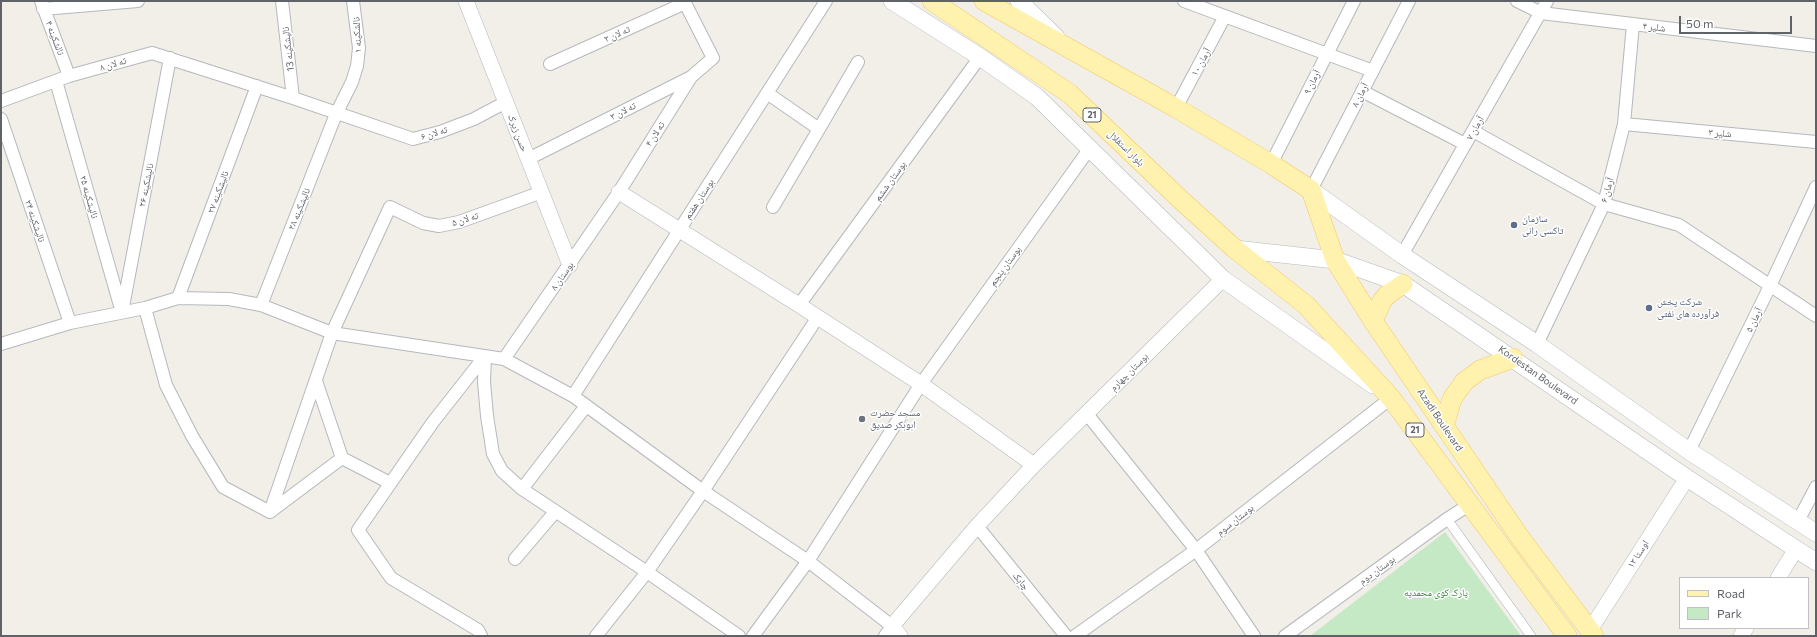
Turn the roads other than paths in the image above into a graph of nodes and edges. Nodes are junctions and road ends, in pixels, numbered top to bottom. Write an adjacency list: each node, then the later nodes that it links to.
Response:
1 (138, 1): 16 (street)
2 (282, 1): 34 (street, نالیشکینه 13)
3 (353, 1): 38 (street, نالشکینه ۱)
4 (466, 1): 36 (street, حسن زیرک)
5 (826, 1): 33 (street, بوستان هفتم)
6 (892, 1): 23 (main road)
7 (932, 1): 55 (main road, بلوار استقلال / 21)
8 (984, 1): 20 (main road)
9 (1019, 1): 20 (main road)
10 (1184, 1): 18 (street)
11 (1354, 1): 22 (street, آرمان ۹)
12 (1409, 1): 27 (street, آرمان ۸)
13 (1516, 1): 17 (street, شلیر ۴)
14 (1547, 1): 17 (street, آرمان ۷)
15 (684, 2): 26 (street, ته لان ۲); 29 (street, ته لان ۳)
16 (42, 5): 28 (street, نالشکینه ۴)
17 (1541, 13): 19 (street, شلیر ۴); 42 (street, آرمان ۷)
18 (1226, 16): 22 (street); 37 (street, آرمان ۱۰)
19 (1633, 24): 21 (street, شلیر ۴); 40 (street, آرمان ۶)
20 (1063, 44): 37 (main road)
21 (1816, 46)
22 (1326, 54): 27 (street); 47 (street, آرمان ۹)
23 (980, 57): 45 (main road); 64 (street, بوستان ششم)
24 (170, 58): 28 (street, ته لان ۸); 31 (street, ته لان ۸); 66 (street, نالیشکینه ۲۶)
25 (858, 62): 41 (street)
26 (550, 64)
27 (1373, 71): 32 (street, آرمان ۸)
28 (69, 76): 30 (street, ته لان ۸)
29 (691, 77): 46 (street, ته لان ۳); 51 (street, ته لان ۴)
30 (56, 82): 35 (street, ته لان ۸); 66 (street, نالیشکینه ۲۵)
31 (257, 86): 34 (street, ته لان ۶); 62 (street, نالیشکینه ۲۷)
32 (1362, 91): 44 (street); 49 (street, آرمان ۸)
33 (767, 93): 41 (street); 54 (street, بوستان هفتم)
34 (293, 98): 38 (street, ته لان ۶)
35 (1, 101)
36 (506, 102): 38 (street, ته لان ۶); 46 (street, حسن زیرک)
37 (1176, 108): 47 (main road)
38 (336, 114): 63 (street, نالیشکینه ۲۸)
39 (1, 119): 70 (street, نالیشکینه ۲۴)
40 (1624, 124): 43 (street, شلیر ۳); 52 (street, آرمان ۶)
41 (819, 129): 53 (street)
42 (1473, 131): 44 (street, آرمان ۷); 52 (street)
43 (1816, 142)
44 (1465, 144): 56 (street, آرمان ۷)
45 (1090, 148): 59 (main road); 78 (street, بوستان پنجم)
46 (528, 159): 50 (street, حسن زیرک)
47 (1271, 164): 49 (main road)
48 (1816, 187): 61 (street, آرمان ۵)
49 (1311, 190): 56 (main road); 57 (main road, Azadi Boulevard)
50 (542, 192): 58 (street, حسن زیرک); 71 (street, ته لان ۵)
51 (619, 192): 54 (street); 58 (street, بوستان ۸)
52 (1604, 204): 61 (street); 73 (street, آرمان ۶)
53 (773, 207)
54 (680, 229): 64 (street); 79 (street, بوستان هفتم)
55 (1235, 249): 57 (main road, Kordestan Boulevard); 80 (main road, 21)
56 (1402, 255): 73 (main road)
57 (1335, 260): 60 (main road, Kordestan Boulevard); 69 (main road, Azadi Boulevard)
58 (570, 265): 76 (street, بوستان ۸)
59 (1223, 279): 80 (main road); 82 (street, بوستان چهارم)
60 (1403, 284): 69 (main road); 75 (main road, Kordestan Boulevard)
61 (1770, 286): 67 (street); 84 (street, آرمان ۵)
62 (178, 298): 63 (street); 65 (street)
63 (261, 305): 71 (street)
64 (799, 305): 68 (street)
65 (145, 308): 66 (street); 93 (street)
66 (122, 312): 70 (street)
67 (1816, 316)
68 (818, 317): 78 (street); 91 (street)
69 (1373, 321): 83 (main road, Azadi Boulevard)
70 (70, 323): 72 (street)
71 (332, 333): 74 (street); 77 (street)
72 (1, 344)
73 (1537, 344): 84 (main road)
74 (485, 356): 76 (street); 88 (street); 90 (street)
75 (1513, 358): 83 (main road); 87 (main road, Kordestan Boulevard)
76 (504, 359): 79 (street)
77 (316, 381): 85 (street); 93 (street)
78 (920, 384): 86 (street); 102 (street, بوستان پنجم)
79 (572, 396): 81 (street)
80 (1392, 398): 92 (main road, 21); 100 (street, بوستان سوم)
81 (586, 406): 90 (street); 91 (street)
82 (1087, 414): 86 (street, بوستان چهارم); 100 (street)
83 (1444, 426): 107 (main road, Azadi Boulevard)
84 (1689, 451): 96 (main road)
85 (342, 458): 88 (street); 93 (street)
86 (1034, 465): 97 (street, بوستان چهارم)
87 (1687, 478): 99 (main road, Kordestan Boulevard); 107 (street, اوستا ۱۲)
88 (390, 483): 108 (street)
89 (1816, 487): 96 (street)
90 (522, 489): 94 (street)
91 (703, 491): 102 (street); 104 (street)
92 (1469, 505): 95 (street, بوستان دوم); 117 (main road, 21)
93 (270, 512)
94 (555, 512): 101 (street); 104 (street)
95 (1447, 519): 115 (street, بوستان دوم); 116 (street)
96 (1798, 521): 98 (main road)
97 (977, 526): 106 (street, بوستان چهارم); 112 (street, چابک)
98 (1816, 533)
99 (1796, 549): 103 (main road, Kordestan Boulevard); 105 (street)
100 (1196, 550): 113 (street, بوستان سوم); 114 (street)
101 (515, 559)
102 (808, 561): 106 (street); 111 (street, بوستان پنجم)
103 (1816, 562)
104 (647, 572): 109 (street); 110 (street)
105 (1779, 577)
106 (893, 633)
107 (1592, 633)
108 (481, 636)
109 (596, 636)
110 (739, 636)
111 (753, 636)
112 (1066, 636)
113 (1075, 636)
114 (1254, 636)
115 (1285, 636)
116 (1531, 636)
117 (1566, 636)

